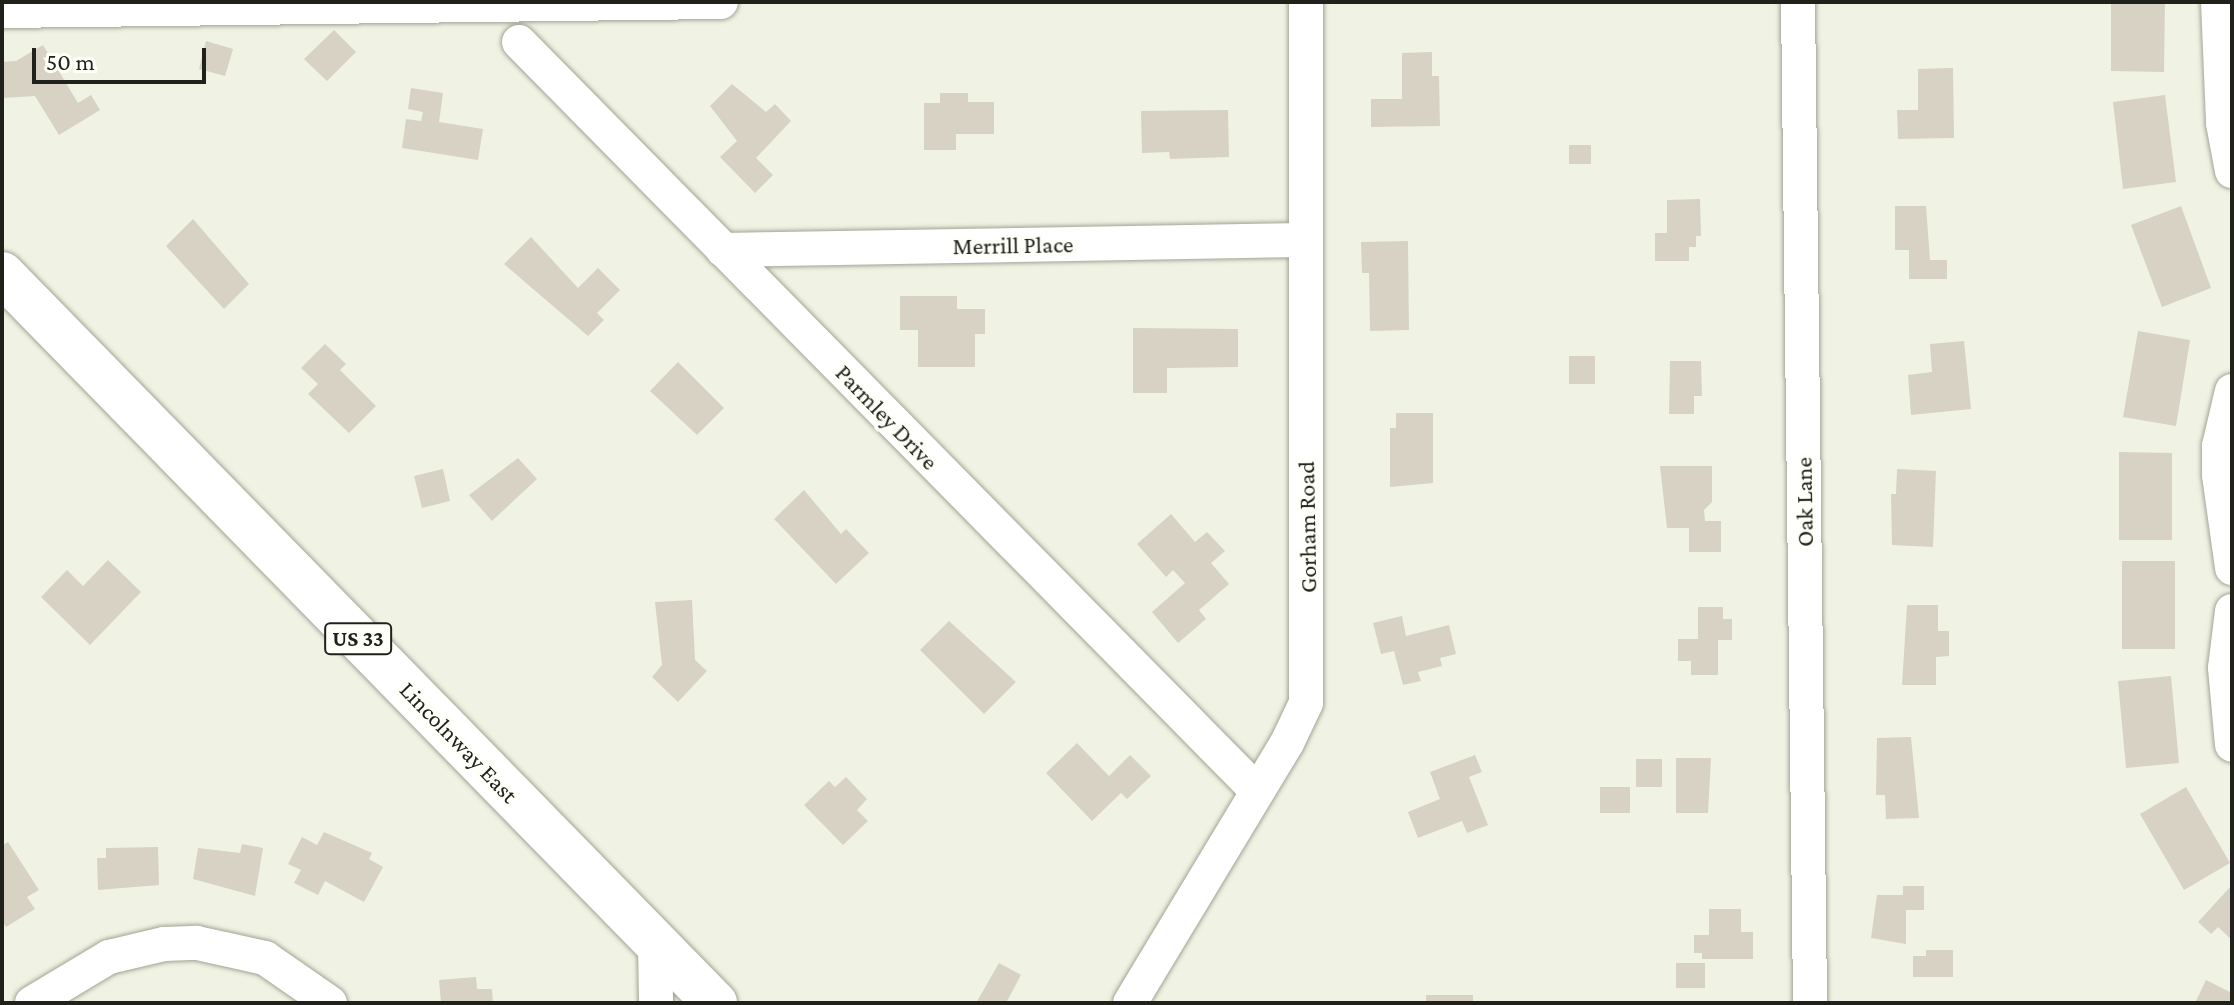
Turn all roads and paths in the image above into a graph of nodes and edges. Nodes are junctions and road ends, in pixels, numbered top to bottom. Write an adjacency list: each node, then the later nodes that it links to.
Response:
1 (721, 2): 5 (street)
2 (1306, 2): 8 (street, Gorham Road)
3 (1798, 2): 22 (street, Oak Lane)
4 (2218, 2): 7 (street)
5 (2, 11)
6 (519, 42): 9 (street, Parmley Drive)
7 (2232, 171)
8 (1303, 240): 9 (street, Merrill Place); 15 (street, Gorham Road)
9 (723, 250): 15 (street, Parmley Drive)
10 (2, 274): 16 (highway, Lincolnway East / US 33)
11 (2232, 391): 12 (street)
12 (2232, 568)
13 (2232, 611): 14 (street)
14 (2232, 745)
15 (1257, 791): 21 (street, Gorham Road)
16 (655, 943): 19 (street); 20 (highway, Lincolnway East / US 33)
17 (32, 1003): 18 (street)
18 (330, 1003)
19 (656, 1003)
20 (715, 1003)
21 (1130, 1003)
22 (1810, 1003)

